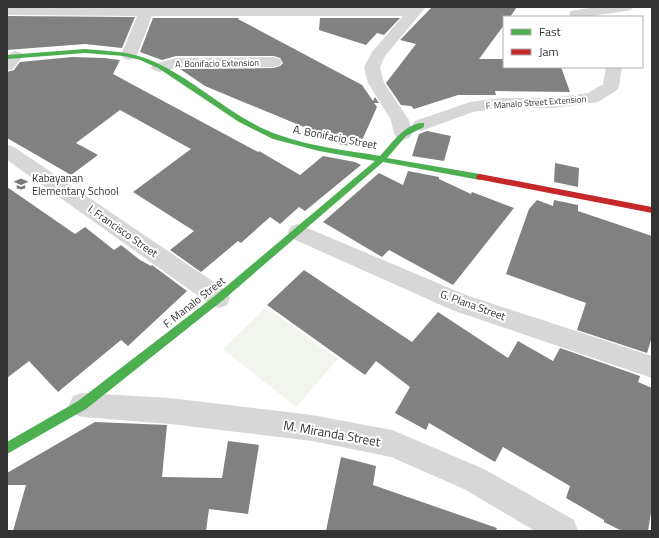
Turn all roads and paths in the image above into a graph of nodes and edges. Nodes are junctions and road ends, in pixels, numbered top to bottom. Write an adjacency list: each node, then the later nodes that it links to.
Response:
1 (626, 7): 5 (street)
2 (147, 9): 3 (street); 4 (street); 6 (street)
3 (417, 10): 12 (street)
4 (7, 11)
5 (574, 13)
6 (129, 55): 7 (street, A. Bonifacio Street); 9 (street, A. Bonifacio Street)
7 (10, 59)
8 (274, 62): 9 (street, A. Bonifacio Extension)
9 (160, 67): 14 (street, A. Bonifacio Street)
10 (614, 68): 11 (street, F. Manalo Street Extension)
11 (422, 125): 12 (street, F. Manalo Street Extension)
12 (403, 134): 14 (street, F. Manalo Street Extension)
13 (7, 151): 17 (street, I. Francisco Street)
14 (383, 158): 15 (street, A. Bonifacio Street); 16 (street, F. Manalo Street)
15 (652, 210)
16 (298, 232): 17 (street, F. Manalo Street); 18 (street, G. Plana Street)
17 (219, 298): 19 (street, F. Manalo Street)
18 (652, 367)
19 (82, 405): 20 (street, F. Manalo Street); 21 (street, M. Miranda Street)
20 (7, 448)
21 (563, 531)

